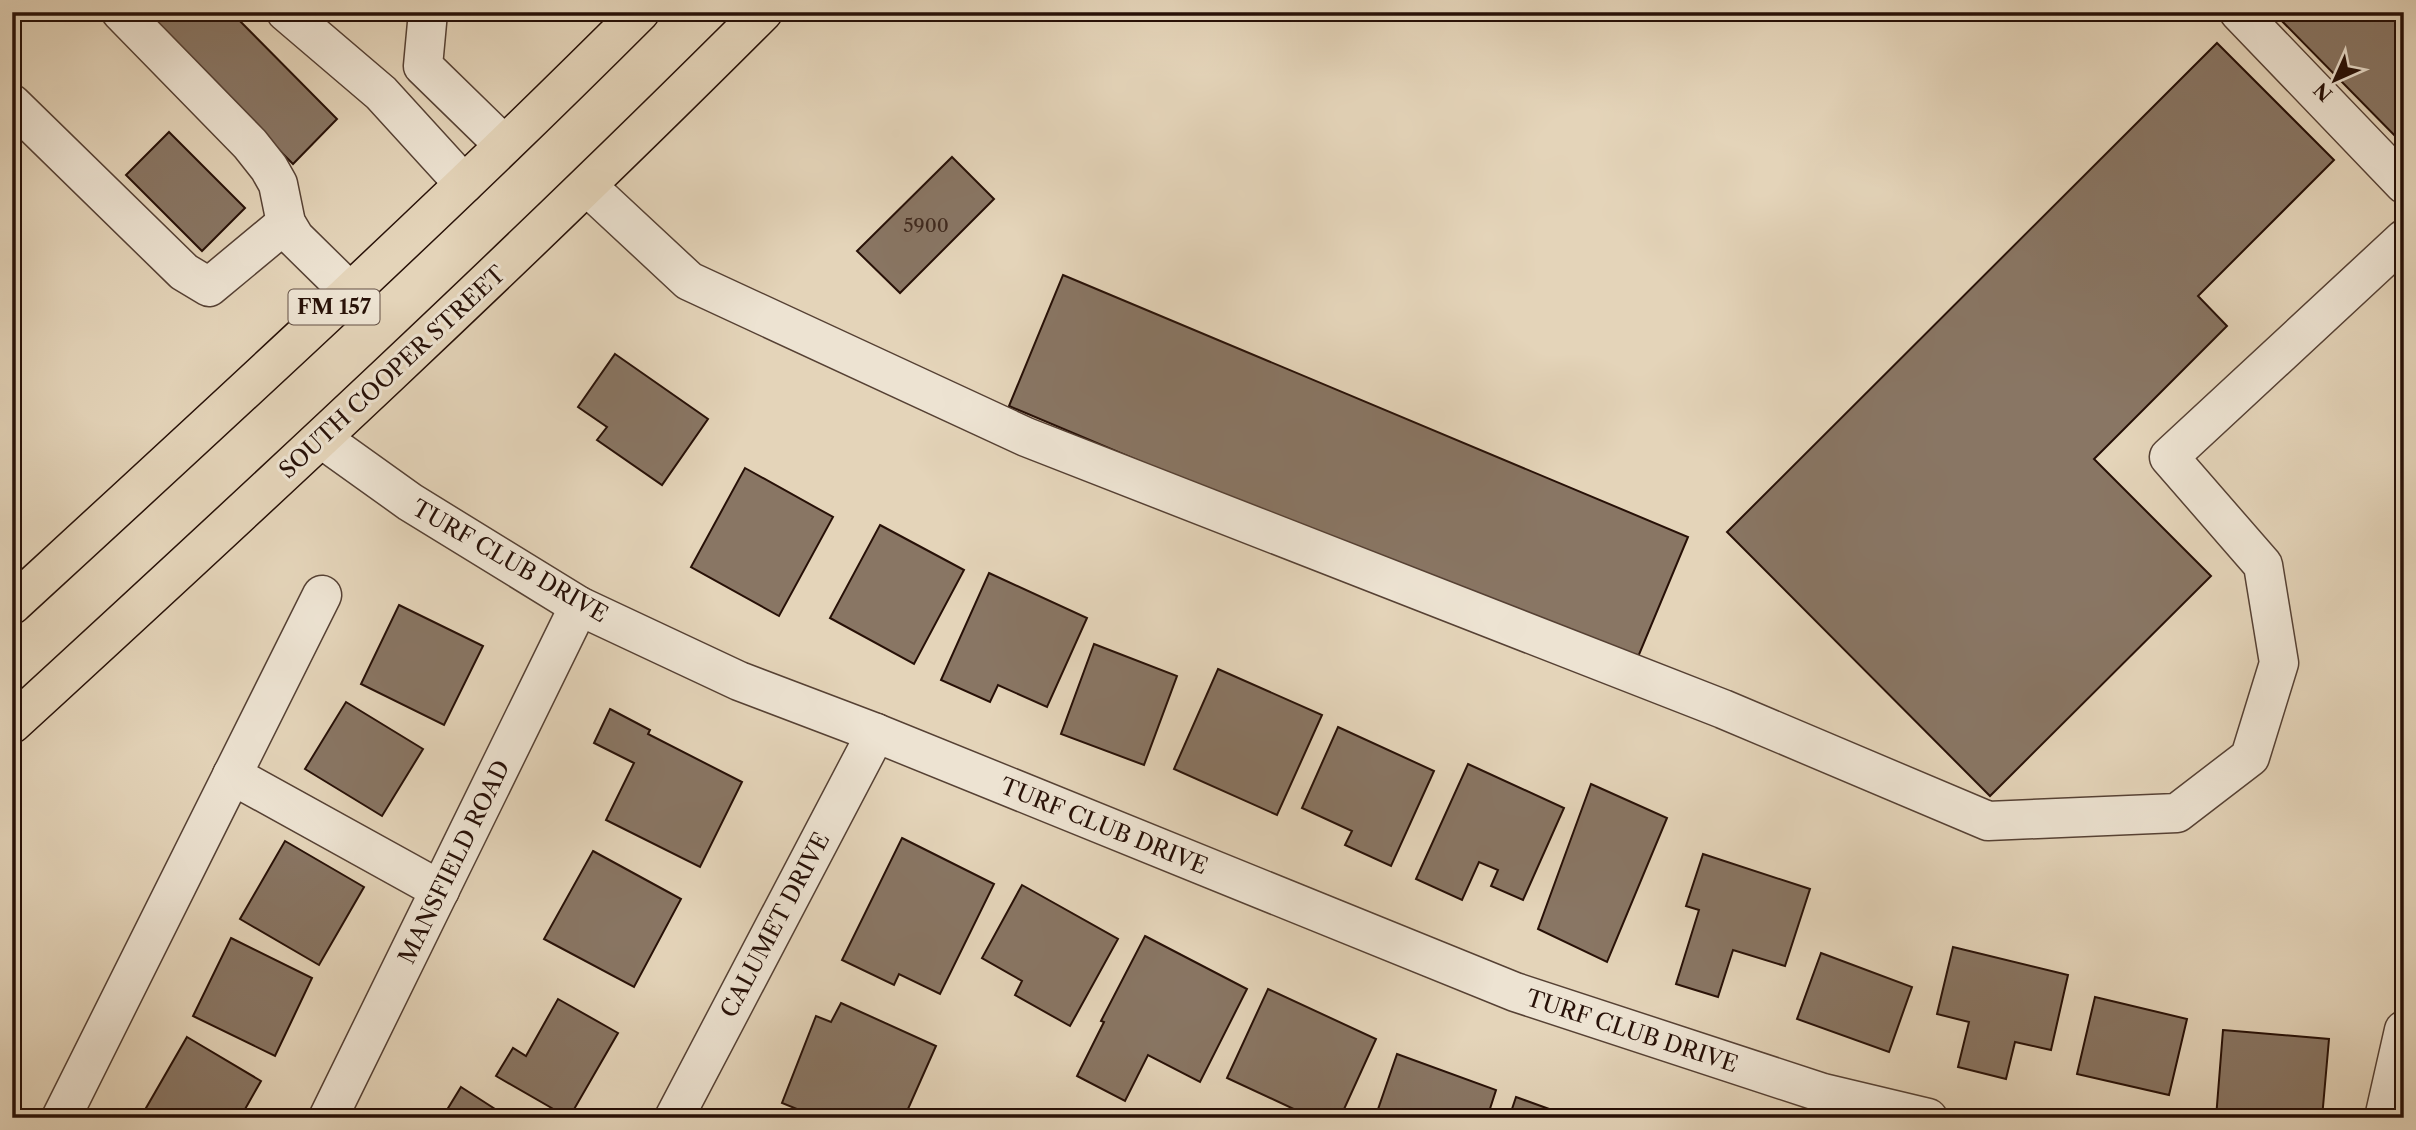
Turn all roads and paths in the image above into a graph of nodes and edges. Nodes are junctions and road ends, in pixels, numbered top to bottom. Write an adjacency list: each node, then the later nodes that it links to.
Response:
1 (121, 12): 12 (street)
2 (286, 12): 9 (street)
3 (428, 12): 8 (street)
4 (640, 12): 8 (main road, FM 157)
5 (763, 12): 11 (main road, SOUTH COOPER STREET)
6 (2239, 12): 10 (street)
7 (12, 104): 12 (street)
8 (504, 145): 9 (main road, FM 157)
9 (464, 184): 14 (main road, FM 157)
10 (2404, 184)
11 (588, 187): 13 (street); 15 (main road, SOUTH COOPER STREET)
12 (286, 223): 14 (street)
13 (2404, 239)
14 (350, 292): 17 (main road, FM 157)
15 (322, 439): 18 (street, TURF CLUB DRIVE); 19 (main road, SOUTH COOPER STREET)
16 (322, 595): 21 (street)
17 (12, 605)
18 (579, 606): 20 (street, TURF CLUB DRIVE); 22 (street, MANSFIELD ROAD)
19 (12, 724)
20 (876, 733): 26 (street, CALUMET DRIVE); 27 (street, TURF CLUB DRIVE)
21 (232, 775): 22 (street); 24 (street)
22 (440, 890): 25 (street, MANSFIELD ROAD)
23 (2404, 1030): 28 (street)
24 (61, 1118)
25 (328, 1118)
26 (674, 1118)
27 (1928, 1118)
28 (2384, 1118)

